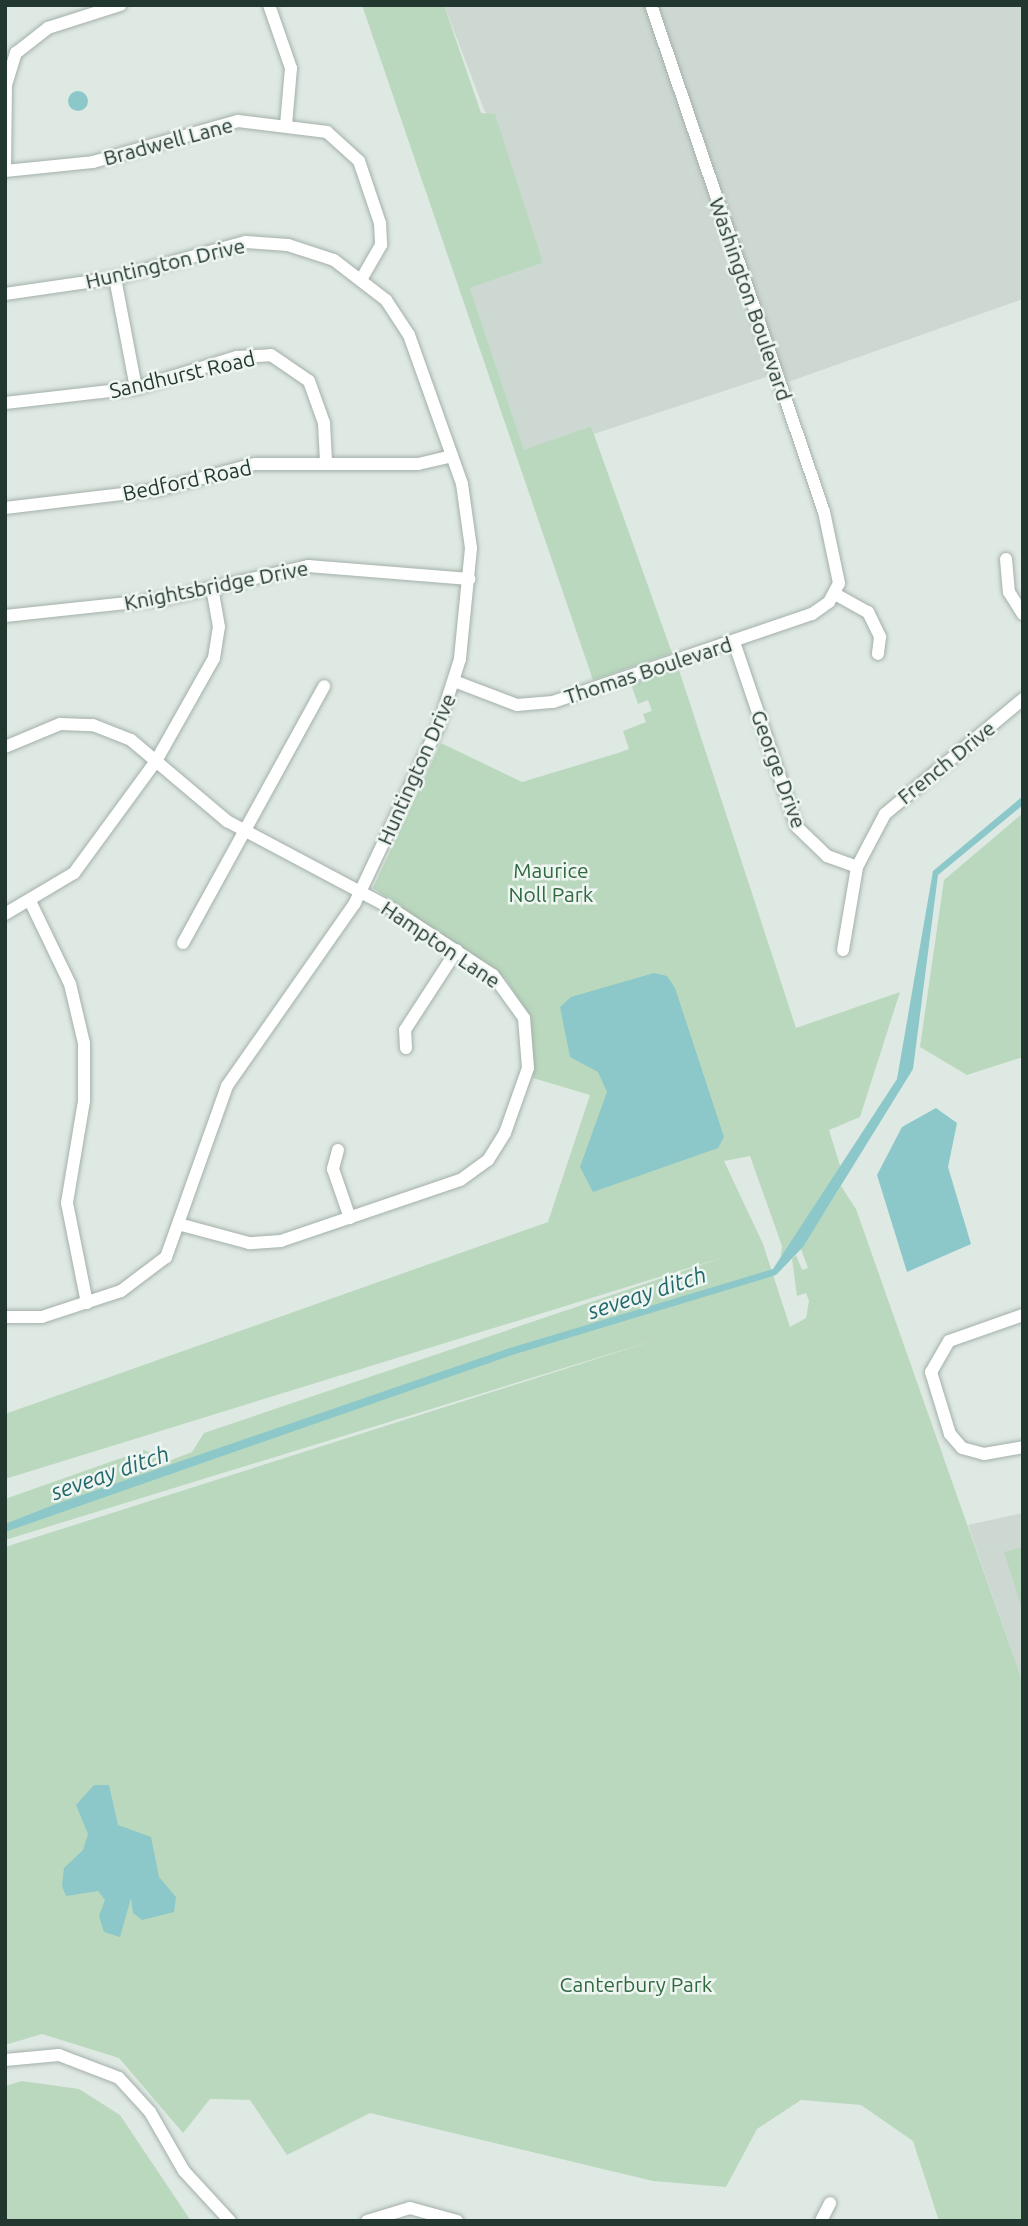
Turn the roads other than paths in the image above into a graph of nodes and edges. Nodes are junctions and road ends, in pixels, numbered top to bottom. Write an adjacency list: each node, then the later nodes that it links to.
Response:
1 (120, 5): 5 (street)
2 (269, 5): 4 (street)
3 (651, 5): 17 (street, Washington Boulevard)
4 (286, 125): 5 (street, Bradwell Lane); 7 (street, Bradwell Lane)
5 (5, 169)
6 (115, 278): 7 (street, Huntington Drive); 8 (street, Huntington Drive); 9 (street)
7 (362, 278): 11 (street, Huntington Drive)
8 (5, 294)
9 (136, 388): 10 (street, Sandhurst Road); 12 (street, Sandhurst Road)
10 (5, 403)
11 (452, 456): 12 (street, Bedford Road); 15 (street, Huntington Drive)
12 (326, 461): 13 (street, Bedford Road)
13 (5, 508)
14 (1006, 559): 18 (street)
15 (469, 579): 16 (street, Knightsbridge Drive); 22 (street, Huntington Drive)
16 (212, 588): 19 (street, Knightsbridge Drive); 26 (street)
17 (835, 594): 20 (street, Thomas Boulevard); 21 (street)
18 (1023, 614)
19 (5, 616)
20 (734, 642): 22 (street, Thomas Boulevard); 28 (street, George Drive)
21 (878, 654)
22 (454, 681): 29 (street, Huntington Drive)
23 (324, 686): 27 (street)
24 (1023, 699): 28 (street, French Drive)
25 (5, 747): 26 (street, Hampton Lane)
26 (156, 761): 27 (street, Hampton Lane); 30 (street)
27 (244, 831): 29 (street, Hampton Lane); 32 (street)
28 (857, 867): 34 (street, French Drive)
29 (361, 891): 33 (street, Hampton Lane); 38 (street, Huntington Drive)
30 (30, 901): 31 (street); 39 (street)
31 (5, 914)
32 (183, 943)
33 (457, 950): 35 (street); 37 (street, Hampton Lane)
34 (843, 950)
35 (406, 1048)
36 (338, 1150): 37 (street)
37 (350, 1218): 38 (street, Hampton Lane)
38 (182, 1225): 39 (street, Huntington Drive)
39 (87, 1303): 41 (street, Huntington Drive)
40 (1023, 1315): 42 (street)
41 (5, 1317)
42 (1023, 1447)
43 (5, 2060): 45 (street)
44 (830, 2203): 48 (street)
45 (230, 2221)
46 (367, 2221): 47 (street)
47 (457, 2221)
48 (821, 2221)

